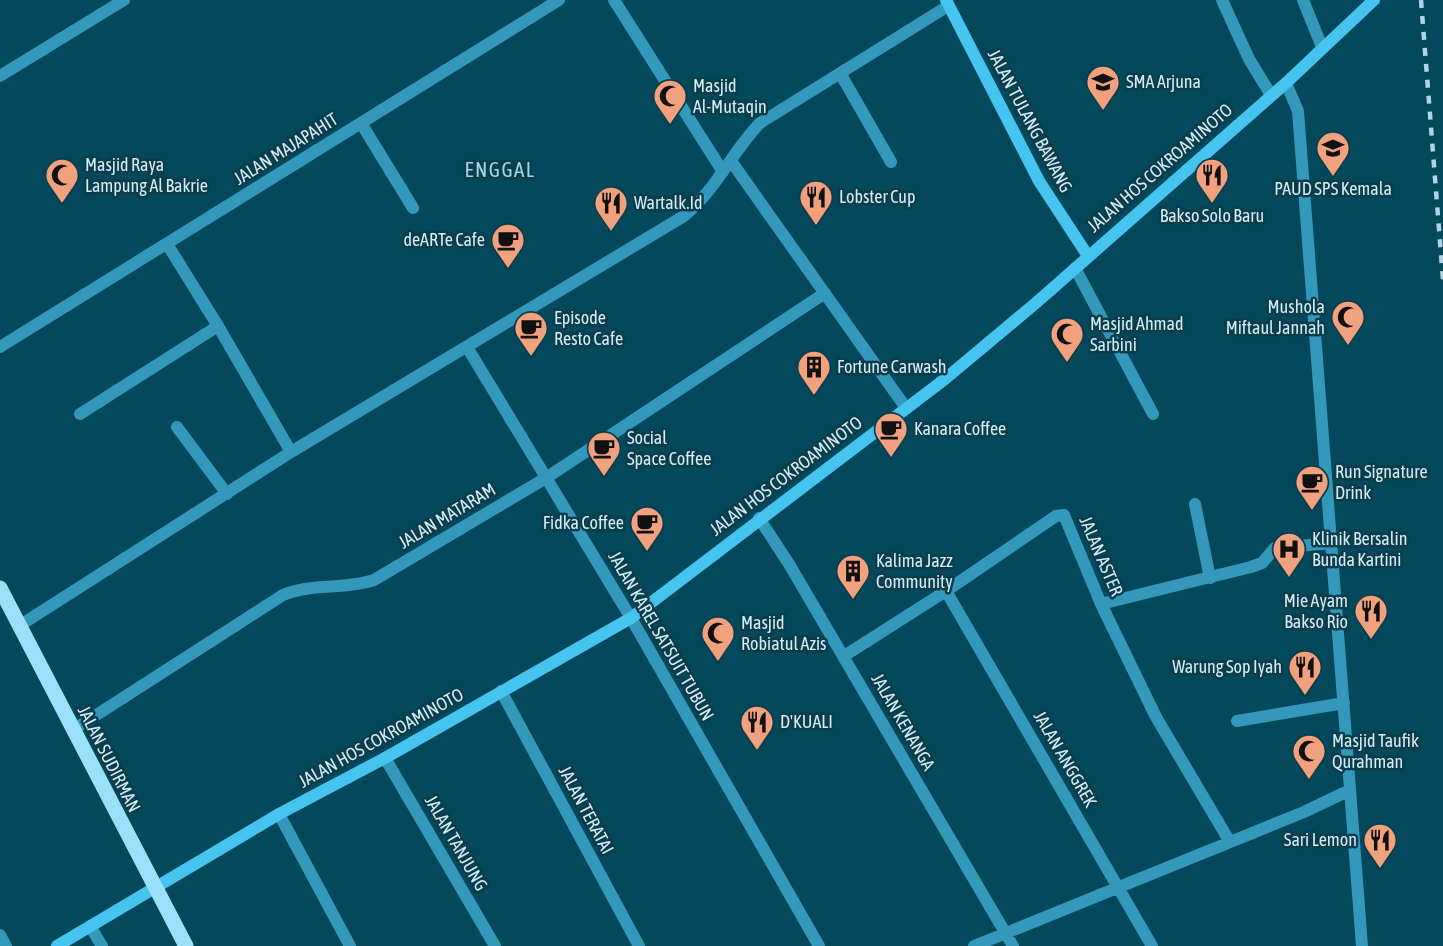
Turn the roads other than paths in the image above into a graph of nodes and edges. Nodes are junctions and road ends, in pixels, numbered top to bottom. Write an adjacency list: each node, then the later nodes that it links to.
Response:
1 (124, 0): 10 (street)
2 (559, 0): 13 (street, JALAN MAJAPAHIT)
3 (614, 0): 15 (street)
4 (1222, 0): 12 (street)
5 (1303, 0): 8 (street)
6 (1374, 0): 8 (street, JALAN HOS COKROAMINOTO)
7 (947, 3): 9 (street); 18 (street, JALAN TULANG BAWANG)
8 (1322, 47): 11 (street, JALAN HOS COKROAMINOTO)
9 (840, 73): 14 (street); 15 (street)
10 (0, 76)
11 (1286, 82): 12 (street, JALAN HOS COKROAMINOTO); 33 (street)
12 (1271, 95): 18 (street, JALAN HOS COKROAMINOTO)
13 (361, 123): 16 (street); 17 (street, JALAN MAJAPAHIT)
14 (891, 162)
15 (727, 166): 20 (street); 23 (street)
16 (413, 208)
17 (167, 244): 21 (street); 22 (street, JALAN MAJAPAHIT)
18 (1088, 256): 19 (street, JALAN HOS COKROAMINOTO)
19 (1075, 268): 24 (street, JALAN HOS COKROAMINOTO); 26 (street)
20 (825, 293): 24 (street); 29 (street, JALAN MATARAM)
21 (218, 326): 25 (street); 28 (street)
22 (0, 347)
23 (467, 347): 28 (street); 29 (street, JALAN KAREL SATSUIT TUBUN)
24 (906, 408): 32 (street, JALAN HOS COKROAMINOTO)
25 (80, 414)
26 (1153, 414)
27 (177, 428): 30 (street)
28 (291, 452): 30 (street)
29 (546, 478): 38 (street, JALAN KAREL SATSUIT TUBUN); 44 (street, JALAN MATARAM)
30 (227, 494): 39 (street)
31 (1196, 504): 34 (street)
32 (759, 518): 38 (street, JALAN HOS COKROAMINOTO); 40 (street, JALAN KENANGA)
33 (1332, 543): 34 (street); 42 (street)
34 (1210, 578): 37 (street)
35 (0, 588): 39 (main road, JALAN SUDIRMAN)
36 (946, 591): 37 (street, JALAN ASTER); 40 (street, JALAN ASTER); 49 (street, JALAN ANGGREK)
37 (1101, 604): 48 (street, JALAN ASTER)
38 (631, 618): 41 (street, JALAN HOS COKROAMINOTO); 61 (street, JALAN KAREL SATSUIT TUBUN)
39 (19, 626): 44 (main road, JALAN SUDIRMAN)
40 (844, 656): 52 (street, JALAN KENANGA)
41 (501, 691): 45 (street, JALAN HOS COKROAMINOTO); 60 (street, JALAN TERATAI)
42 (1344, 703): 43 (street); 46 (street)
43 (1237, 722)
44 (73, 730): 50 (main road, JALAN SUDIRMAN)
45 (386, 758): 47 (street, JALAN HOS COKROAMINOTO); 59 (street, JALAN TANJUNG)
46 (1350, 790): 48 (street); 65 (street)
47 (279, 814): 50 (street, JALAN HOS COKROAMINOTO); 58 (street)
48 (1230, 842): 49 (street)
49 (1119, 887): 52 (street); 64 (street, JALAN ANGGREK)
50 (154, 889): 51 (street, JALAN HOS COKROAMINOTO); 57 (main road, JALAN SUDIRMAN)
51 (90, 926): 55 (street, JALAN HOS COKROAMINOTO); 56 (street)
52 (1005, 933): 62 (street); 63 (street, JALAN KENANGA)
53 (0, 935): 54 (street)
54 (6, 946)
55 (57, 946)
56 (102, 946)
57 (186, 946)
58 (350, 946)
59 (495, 946)
60 (639, 946)
61 (819, 946)
62 (974, 946)
63 (1013, 946)
64 (1152, 946)
65 (1362, 946)

